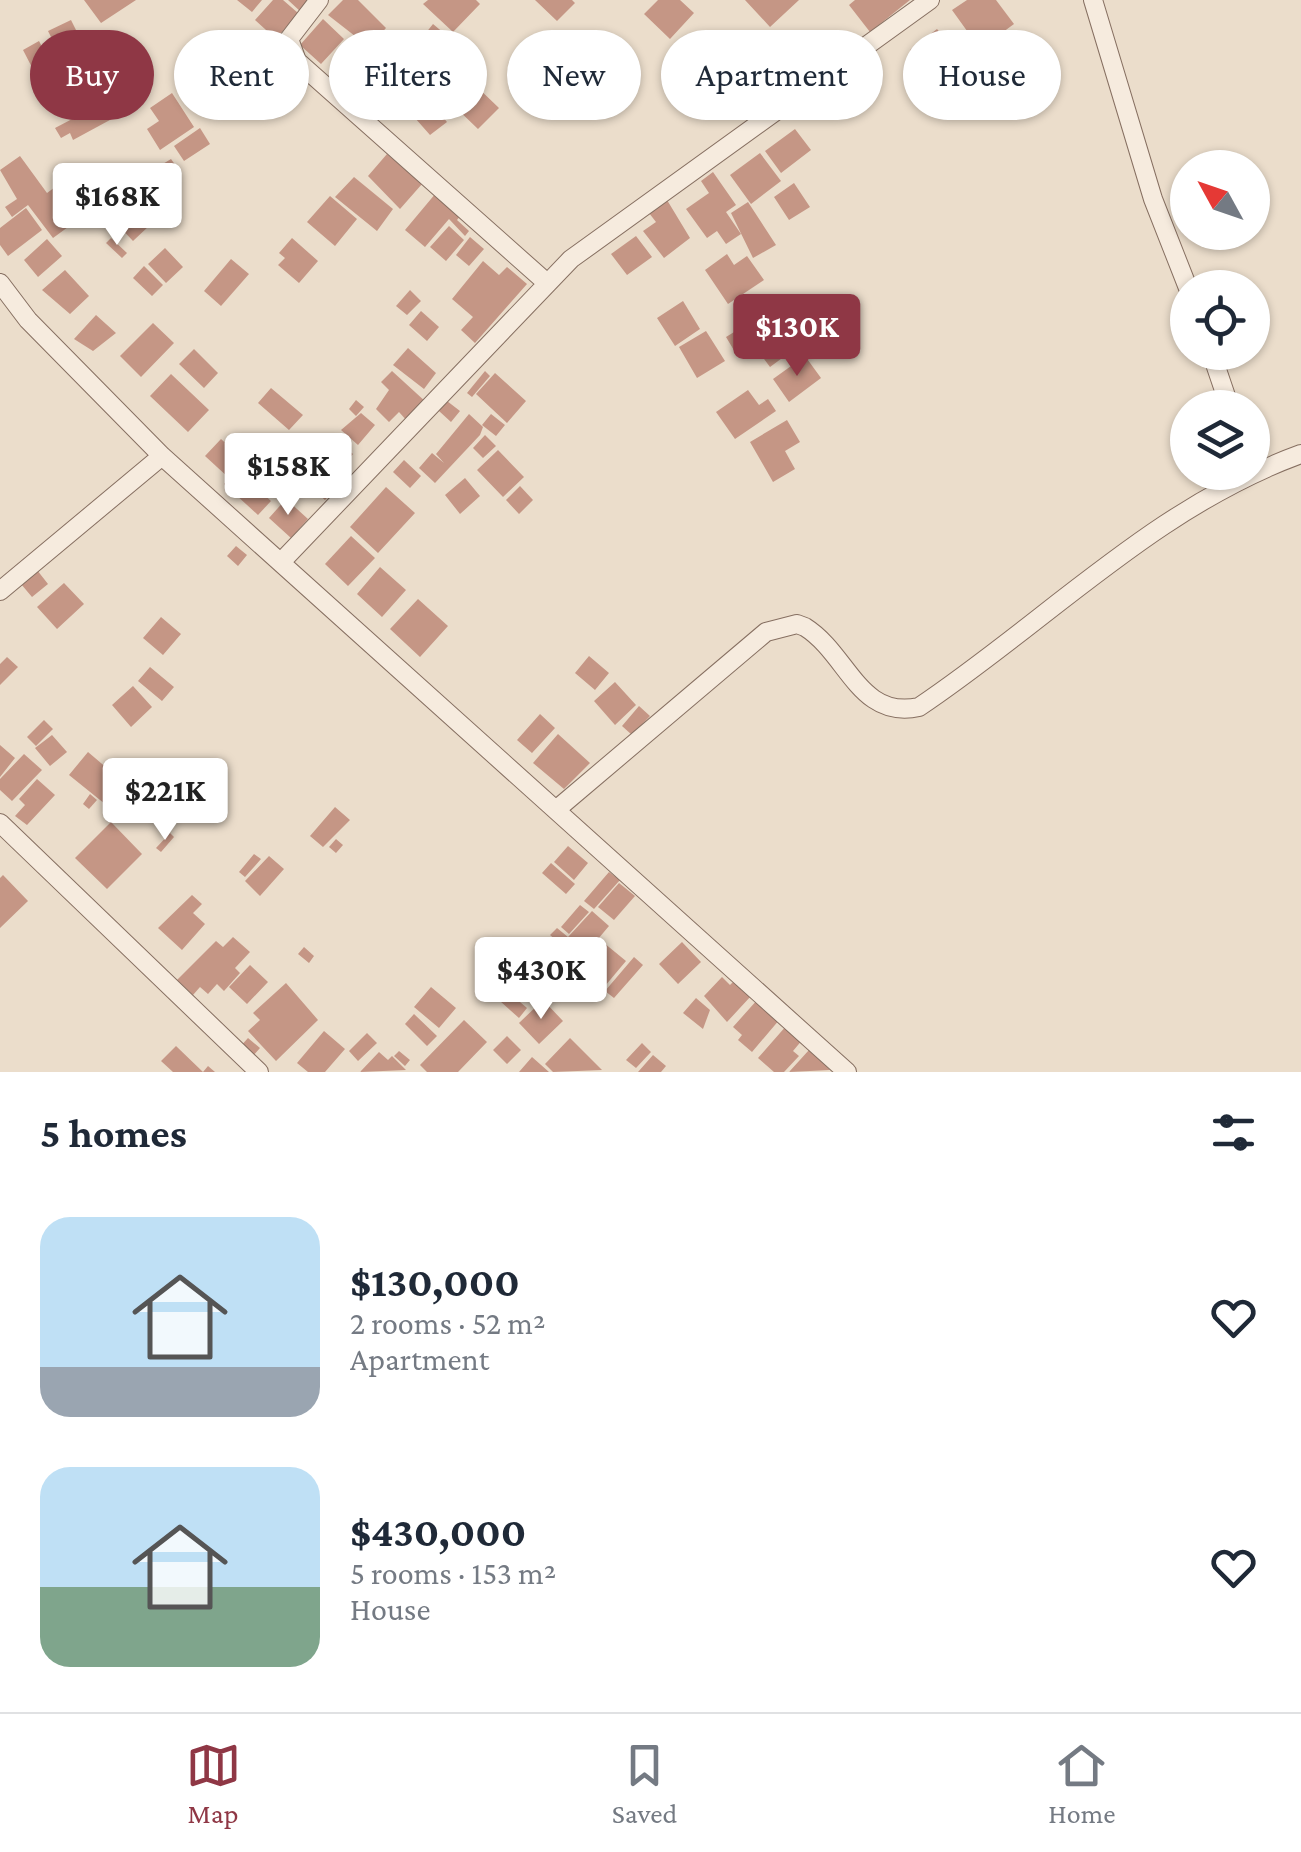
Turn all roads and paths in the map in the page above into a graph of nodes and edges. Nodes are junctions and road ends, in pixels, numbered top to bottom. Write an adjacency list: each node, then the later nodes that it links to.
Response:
1 (320, 0): 6 (street)
2 (930, 0): 6 (street)
3 (1093, 0): 4 (street)
4 (1181, 270)
5 (0, 283): 8 (street)
6 (547, 283): 11 (street)
7 (1301, 454): 9 (street)
8 (162, 456): 11 (street); 12 (street)
9 (1270, 464)
10 (1220, 490): 13 (street)
11 (283, 560): 13 (street)
12 (0, 591)
13 (557, 809): 16 (street)
14 (0, 824): 15 (street)
15 (260, 1072)
16 (847, 1072)

